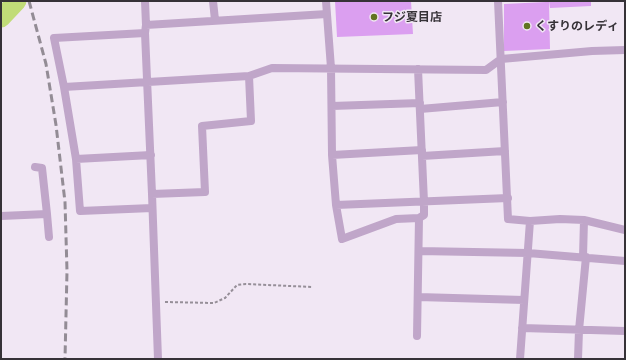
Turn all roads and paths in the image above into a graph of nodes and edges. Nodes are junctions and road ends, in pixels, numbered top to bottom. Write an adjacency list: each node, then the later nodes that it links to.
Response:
1 (145, 1): 7 (street)
2 (213, 1): 6 (street)
3 (326, 1): 5 (street)
4 (498, 1): 9 (street)
5 (327, 14): 6 (street); 10 (street)
6 (215, 20): 7 (street)
7 (146, 29): 13 (street); 14 (street)
8 (625, 50): 9 (street)
9 (501, 59): 11 (street); 15 (street)
10 (331, 68): 11 (street); 12 (street); 16 (street)
11 (418, 70): 17 (street)
12 (249, 76): 13 (street); 24 (street)
13 (147, 82): 14 (street); 20 (street)
14 (64, 87): 22 (street)
15 (503, 102): 17 (street); 18 (street)
16 (332, 106): 17 (street); 21 (street)
17 (420, 106): 19 (street)
18 (505, 151): 19 (street); 25 (street)
19 (422, 153): 21 (street); 26 (street)
20 (150, 155): 22 (street); 24 (street)
21 (332, 155): 27 (street)
22 (76, 159): 28 (street)
23 (35, 167): 29 (street)
24 (152, 194): 28 (street)
25 (508, 198): 26 (street); 33 (street)
26 (424, 202): 27 (street); 31 (street)
27 (336, 206): 31 (street)
28 (152, 208): 43 (street)
29 (47, 214): 30 (street); 35 (street)
30 (1, 216)
31 (419, 218): 36 (street)
32 (584, 220): 33 (street); 34 (street); 38 (street)
33 (530, 221): 37 (street)
34 (625, 230)
35 (49, 237)
36 (419, 251): 37 (street); 41 (street)
37 (528, 253): 38 (street); 42 (street)
38 (584, 257): 39 (street); 45 (street)
39 (625, 261)
40 (312, 287): 43 (path)
41 (418, 297): 42 (street); 47 (street)
42 (524, 300): 44 (street)
43 (156, 302): 48 (street)
44 (522, 328): 45 (street); 49 (street)
45 (579, 330): 46 (street); 50 (street)
46 (625, 331)
47 (417, 336)
48 (158, 359)
49 (520, 359)
50 (578, 359)

